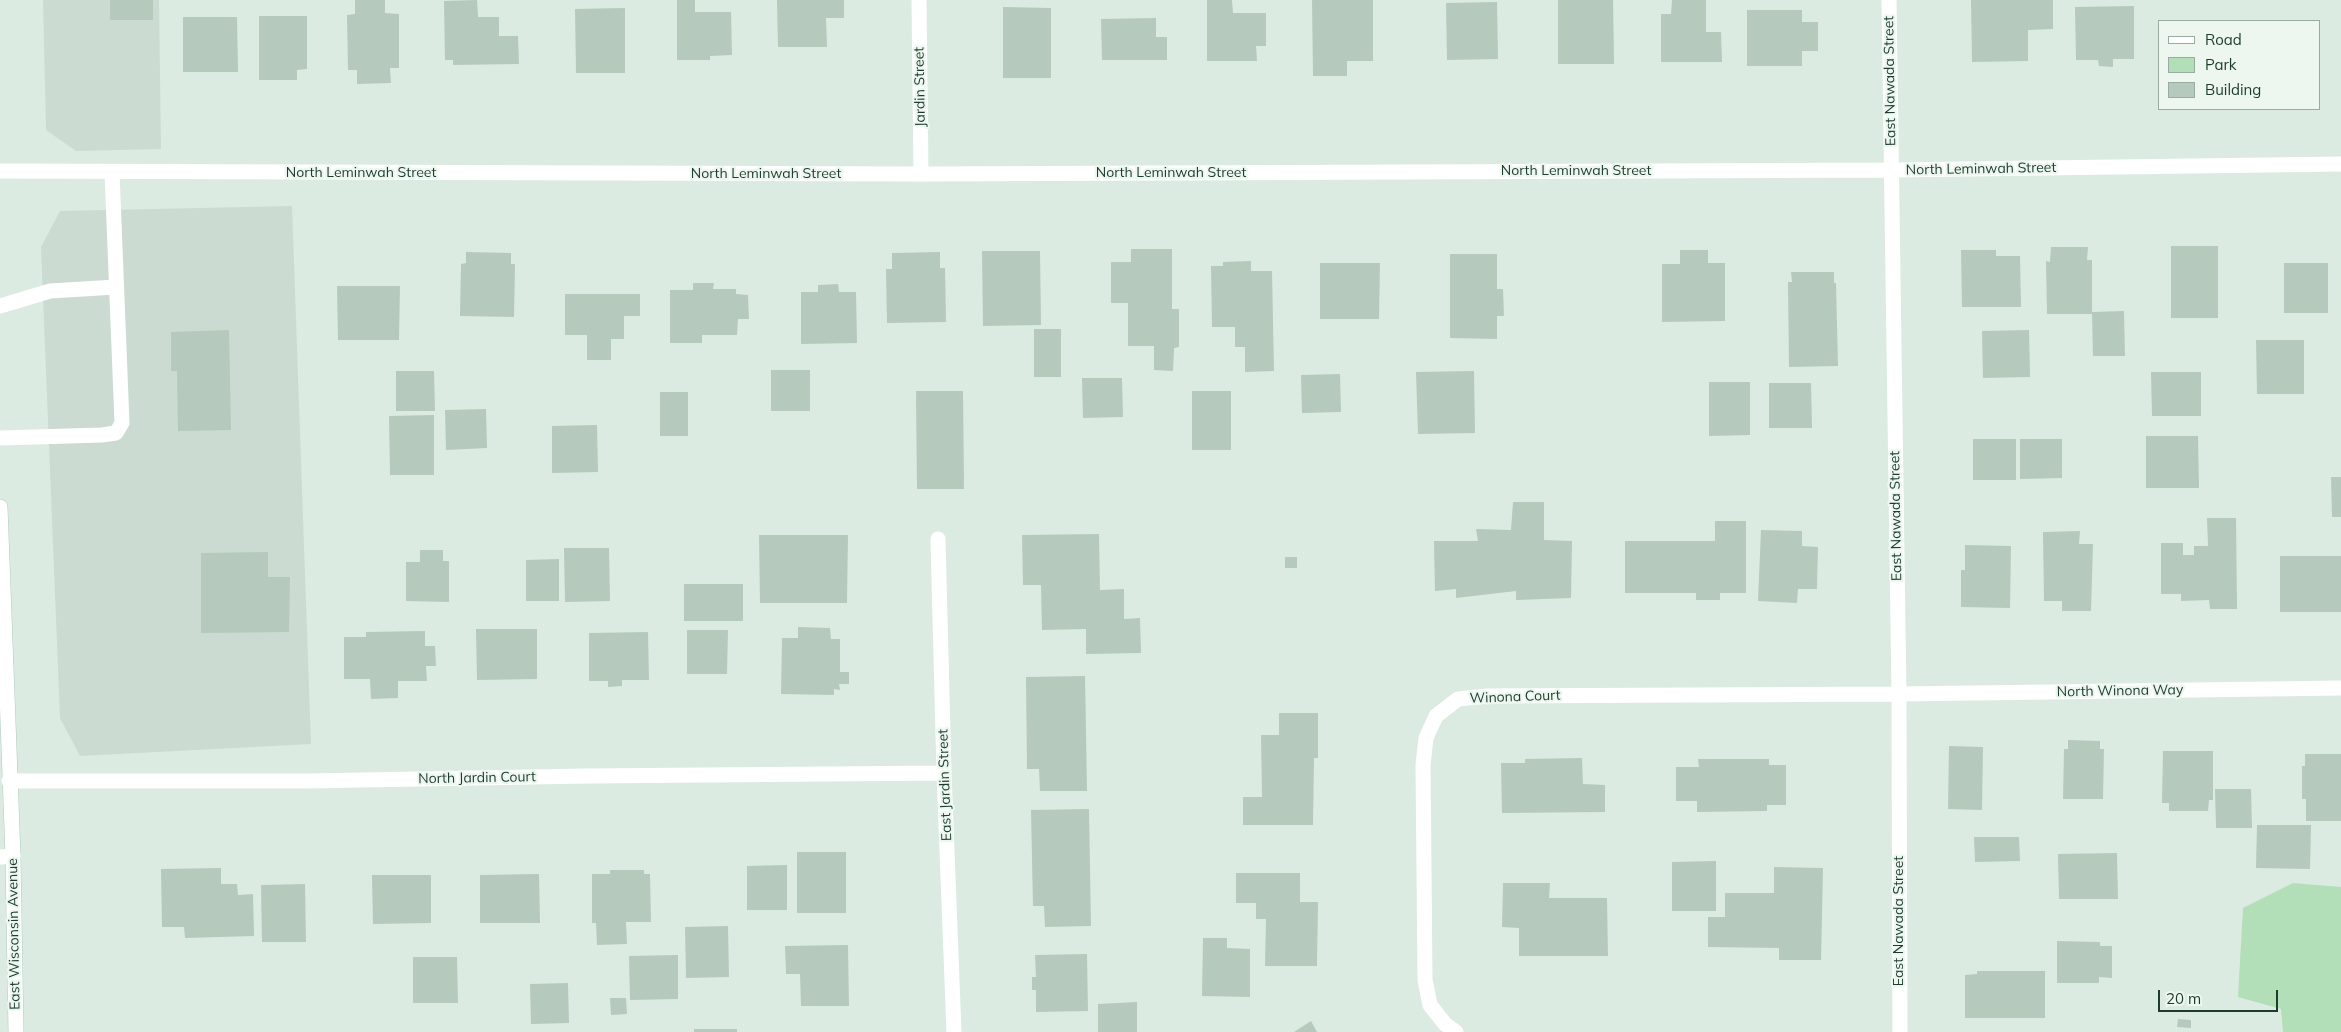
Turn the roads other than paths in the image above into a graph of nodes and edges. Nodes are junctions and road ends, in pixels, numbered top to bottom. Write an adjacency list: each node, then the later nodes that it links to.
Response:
1 (919, 0): 7 (street, Jardin Street)
2 (1889, 0): 4 (street, East Nawada Street)
3 (2341, 164): 4 (street, North Leminwah Street)
4 (1891, 170): 7 (street, North Leminwah Street); 15 (street, East Nawada Street)
5 (0, 172): 6 (street, North Leminwah Street)
6 (112, 172): 7 (street, North Leminwah Street); 8 (street)
7 (921, 174)
8 (116, 287): 9 (street); 10 (street)
9 (0, 306)
10 (0, 438)
11 (0, 507): 13 (street, East Wisconsin Avenue)
12 (938, 539): 16 (street, East Jardin Street)
13 (2, 609): 17 (street, East Wisconsin Avenue)
14 (2341, 688): 15 (street, North Winona Way)
15 (1899, 694): 21 (street, Winona Court); 22 (street, East Nawada Street)
16 (944, 774): 17 (street, North Jardin Court); 20 (street, East Jardin Street)
17 (10, 781): 18 (street, East Wisconsin Avenue)
18 (6, 857): 19 (street, East Wisconsin Avenue)
19 (16, 1032)
20 (954, 1032)
21 (1456, 1032)
22 (1900, 1032)

